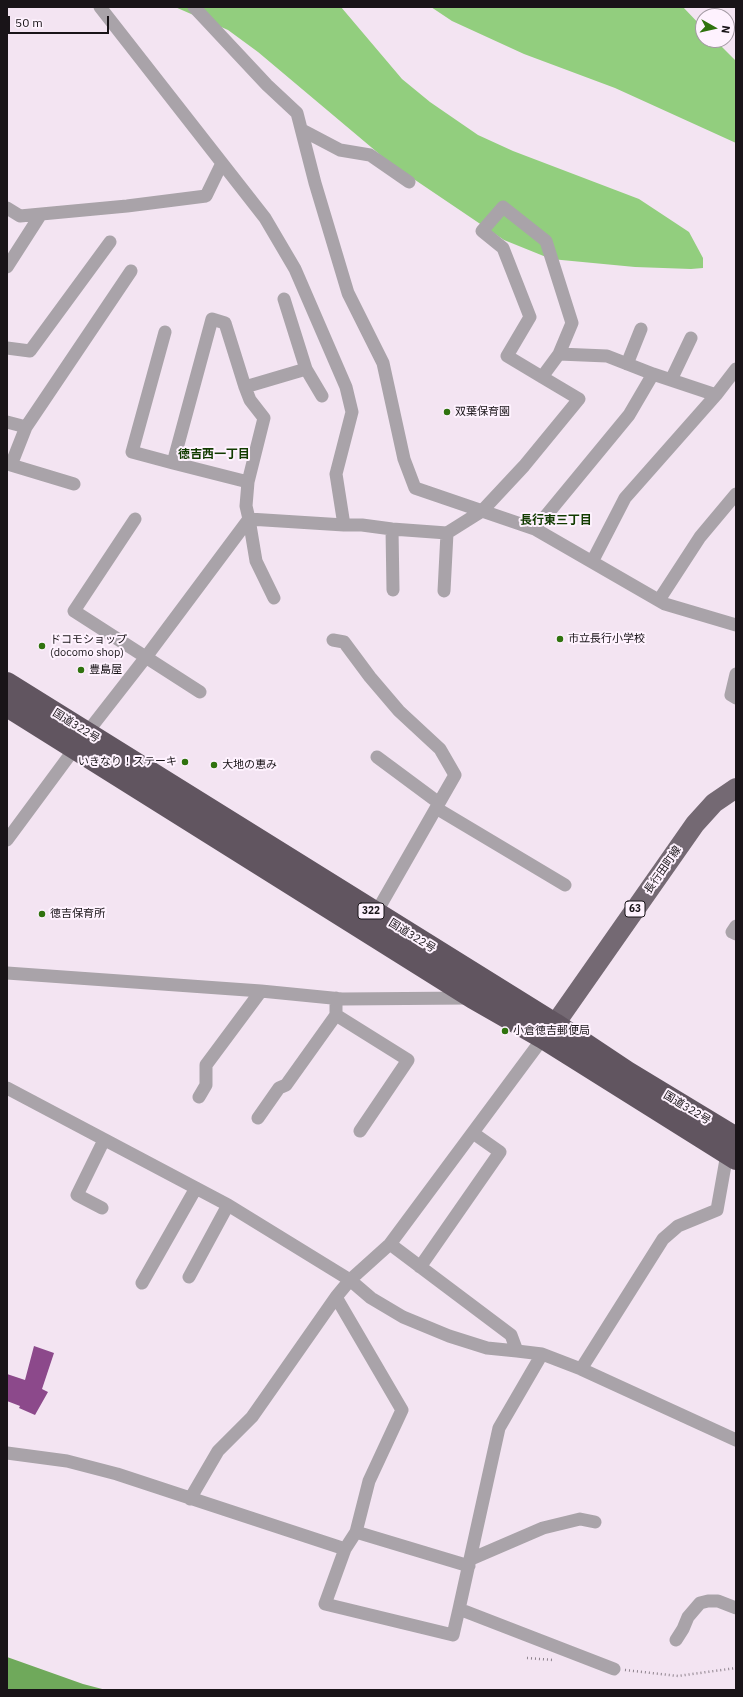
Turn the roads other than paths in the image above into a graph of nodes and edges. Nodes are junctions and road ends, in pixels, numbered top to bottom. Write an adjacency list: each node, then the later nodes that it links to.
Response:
1 (100, 7): 4 (street)
2 (194, 7): 3 (street)
3 (302, 130): 5 (street); 32 (street)
4 (222, 163): 7 (street); 35 (street)
5 (410, 182)
6 (7, 208): 7 (street)
7 (41, 214): 9 (street)
8 (110, 242): 15 (street)
9 (7, 267)
10 (131, 271): 27 (street)
11 (284, 299): 19 (street)
12 (641, 328): 17 (street)
13 (166, 332): 28 (street)
14 (691, 338): 22 (street)
15 (7, 348)
16 (559, 354): 17 (street); 21 (street); 21 (street)
17 (627, 364): 20 (street)
18 (736, 368): 24 (street)
19 (306, 369): 23 (street); 25 (street)
20 (653, 374): 22 (street); 37 (street)
21 (542, 377): 32 (street)
22 (671, 380): 24 (street)
23 (245, 387): 28 (street); 29 (street)
24 (716, 395): 39 (street)
25 (322, 396)
26 (7, 422): 27 (street)
27 (26, 427): 30 (street)
28 (173, 463): 29 (street)
29 (248, 482): 33 (street)
30 (74, 484)
31 (736, 494): 43 (street)
32 (482, 511): 37 (street); 38 (street)
33 (249, 518): 35 (street); 42 (street); 46 (street)
34 (135, 519): 46 (street)
35 (344, 525): 36 (street)
36 (392, 529): 38 (street); 40 (street)
37 (535, 529): 39 (street)
38 (447, 533): 41 (street)
39 (592, 562): 43 (street)
40 (393, 590)
41 (444, 591)
42 (274, 598)
43 (659, 600): 44 (street)
44 (736, 625)
45 (333, 640): 55 (street)
46 (146, 657): 49 (street); 52 (street)
47 (736, 674): 50 (street)
48 (7, 683): 52 (highway, 国道322号 / 322)
49 (200, 692)
50 (736, 698)
51 (7, 706): 52 (highway, 国道322号 / 322)
52 (81, 740): 56 (street); 58 (highway, 国道322号 / 322); 64 (highway, 国道322号 / 322)
53 (377, 757): 55 (street)
54 (736, 788): 66 (main road, 長行田町線 / 63)
55 (438, 805): 57 (street); 58 (street)
56 (7, 840)
57 (565, 885)
58 (376, 913): 66 (highway, 国道322号 / 322)
59 (736, 926): 60 (street)
60 (736, 934)
61 (9, 976): 62 (street)
62 (261, 991): 63 (street); 68 (street)
63 (336, 998): 64 (street); 65 (street)
64 (473, 998): 66 (highway, 国道322号 / 322)
65 (336, 1015): 69 (street); 70 (street)
66 (549, 1031): 71 (street); 73 (highway, 国道322号 / 322)
67 (7, 1088): 72 (street)
68 (199, 1097)
69 (258, 1118)
70 (360, 1131)
71 (473, 1133): 77 (street); 78 (street)
72 (104, 1140): 74 (street); 76 (street)
73 (734, 1145): 85 (street)
74 (196, 1188): 75 (street); 81 (street)
75 (228, 1205): 79 (street); 80 (street)
76 (102, 1208)
77 (390, 1244): 78 (street); 80 (street)
78 (420, 1267): 83 (street)
79 (189, 1277)
80 (350, 1280): 82 (street); 83 (street)
81 (142, 1282)
82 (336, 1297): 88 (street); 90 (street)
83 (517, 1351): 84 (street)
84 (542, 1354): 85 (street); 92 (street)
85 (581, 1369): 86 (street)
86 (736, 1440)
87 (7, 1453): 88 (street)
88 (190, 1499): 91 (street)
89 (595, 1522): 92 (street)
90 (356, 1532): 91 (street); 92 (street)
91 (345, 1549): 94 (street)
92 (470, 1562): 94 (street)
93 (736, 1608): 95 (street)
94 (459, 1609): 96 (street)
95 (676, 1640)
96 (614, 1668)

